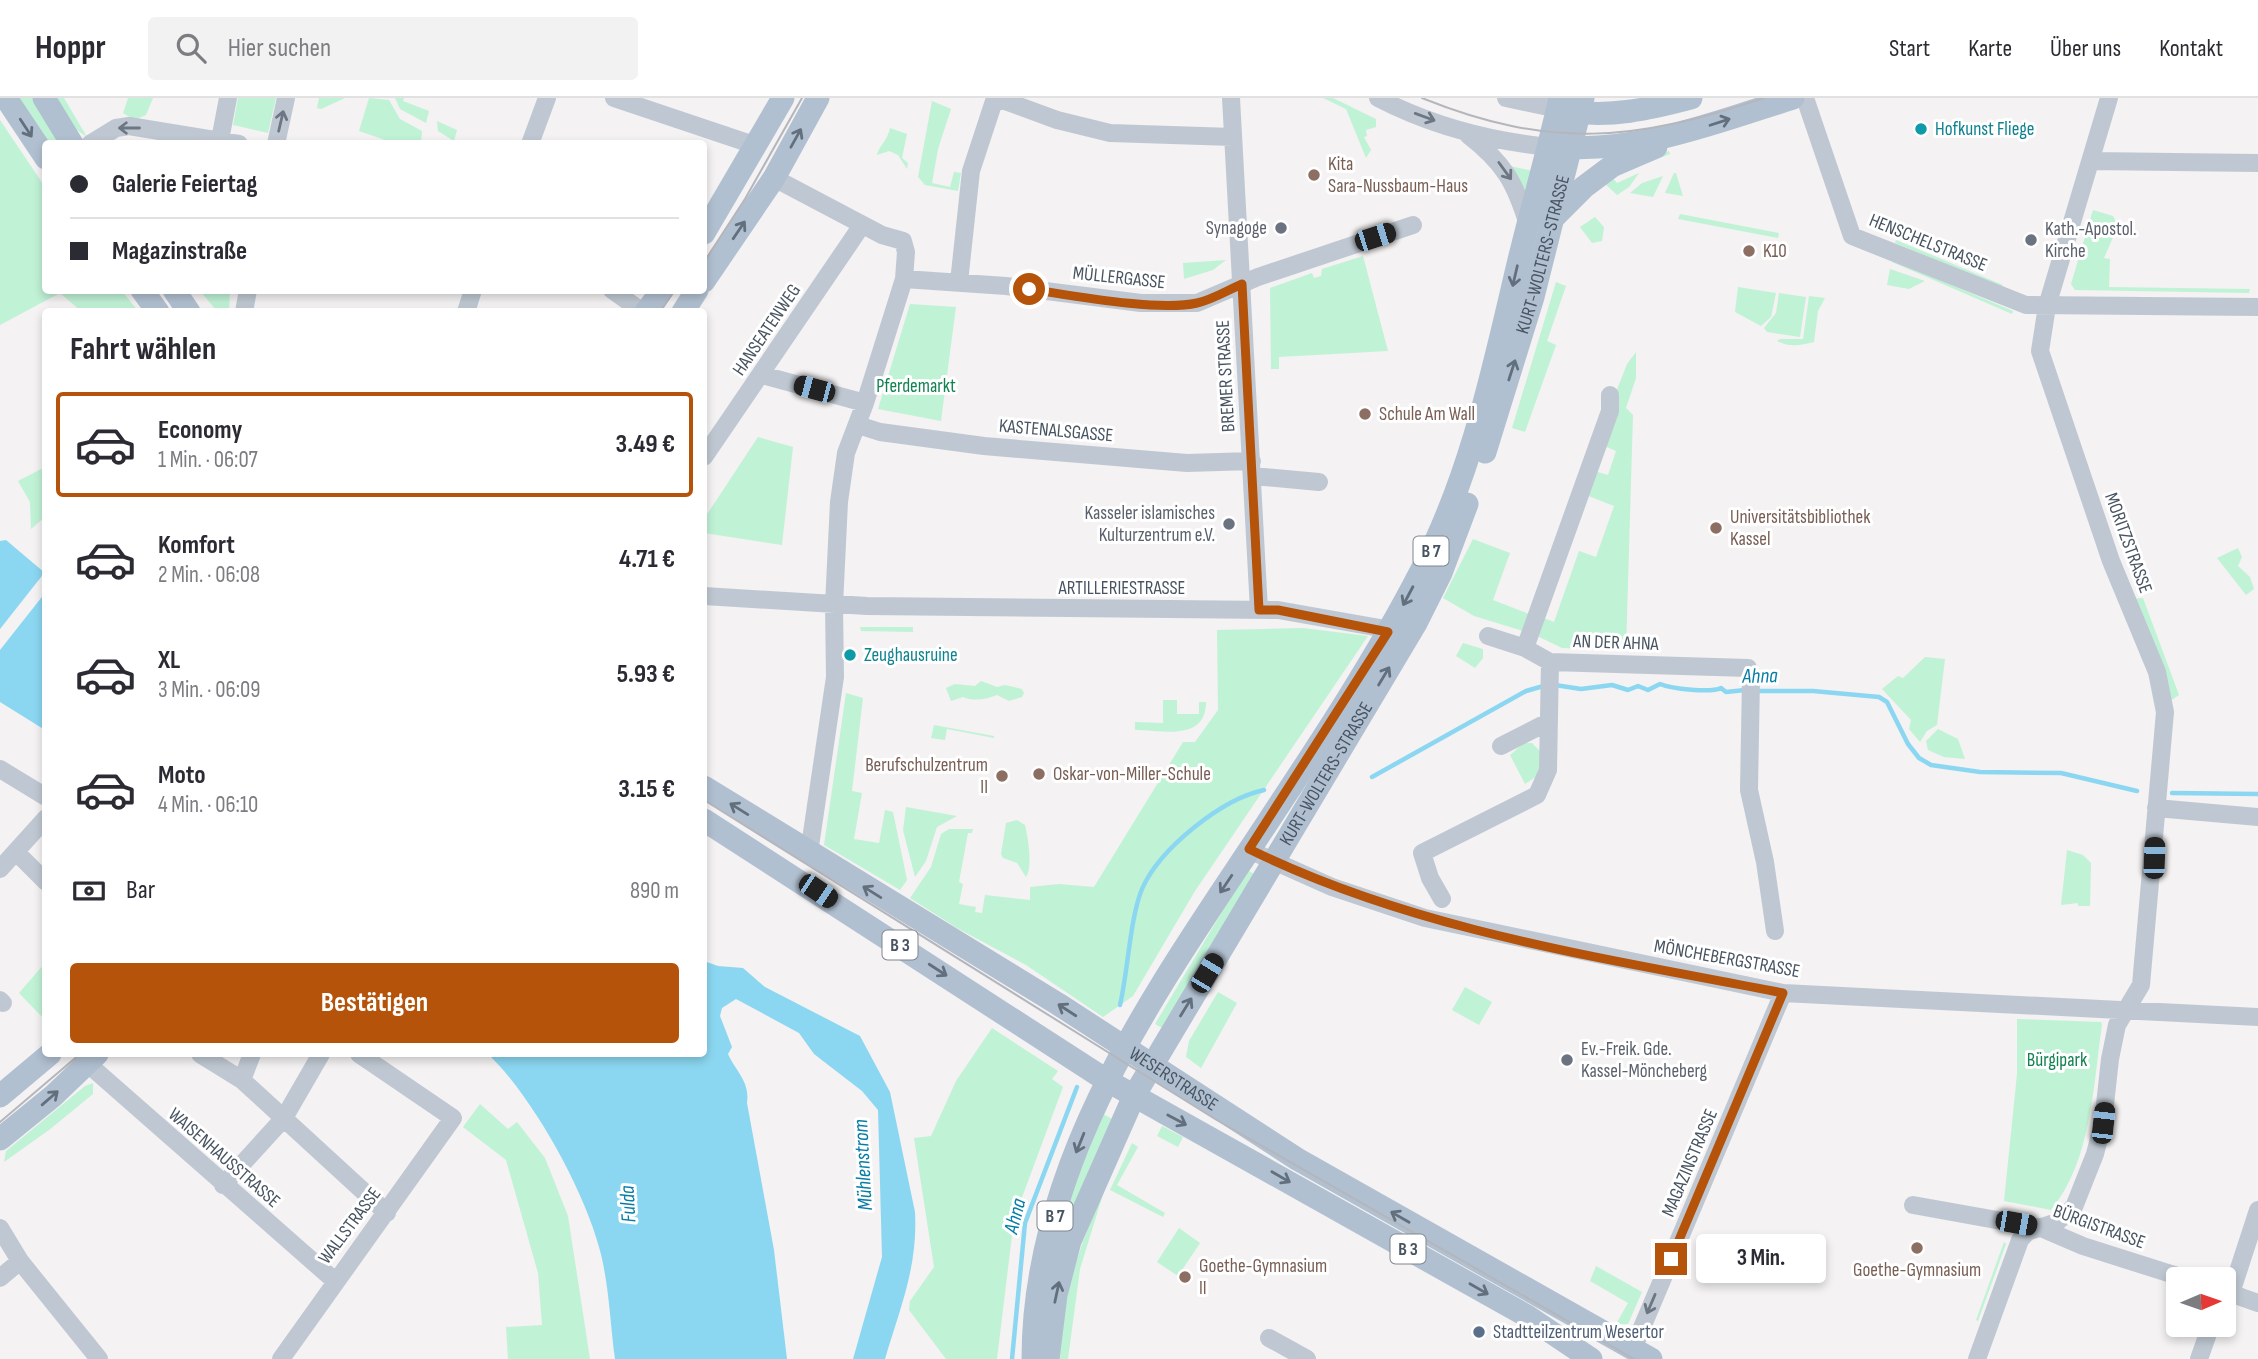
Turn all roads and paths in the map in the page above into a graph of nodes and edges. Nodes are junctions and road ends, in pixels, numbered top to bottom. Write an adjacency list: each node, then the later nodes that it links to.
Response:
1 (6, 98): 30 (main road, one-way to 30)
2 (44, 98): 23 (main road)
3 (228, 98): 25 (street)
4 (286, 98): 26 (street, one-way to 4)
5 (547, 98): 27 (street)
6 (614, 98): 28 (street)
7 (783, 98): 28 (main road)
8 (818, 98): 33 (main road, one-way to 8)
9 (996, 98): 22 (street); 41 (street)
10 (1231, 98): 22 (street, BREMER STRASSE)
11 (1378, 98): 20 (street, one-way to 20)
12 (1506, 98): 18 (street)
13 (1627, 98): 19 (main road)
14 (1690, 98): 19 (main road)
15 (1793, 98): 21 (main road, one-way to 15)
16 (1805, 98): 45 (street, HENSCHELSTRASSE)
17 (2109, 98): 31 (street, MORITZSTRASSE)
18 (1570, 105): 19 (main road); 29 (main road, KURT-WOLTERS-STRASSE)
19 (1660, 107)
20 (1463, 130): 29 (street); 37 (street, one-way to 37)
21 (1684, 133): 29 (main road); 34 (main road)
22 (1233, 137): 42 (street, BREMER STRASSE)
23 (70, 140)
24 (96, 140): 25 (street, one-way to 24)
25 (220, 140)
26 (277, 140)
27 (531, 140)
28 (757, 146): 38 (main road)
29 (1560, 147): 34 (main road, KURT-WOLTERS-STRASSE); 37 (main road, KURT-WOLTERS-STRASSE / B 7)
30 (42, 152)
31 (2091, 161): 32 (street); 45 (street, MORITZSTRASSE)
32 (2258, 163)
33 (774, 178): 35 (street); 39 (main road, one-way to 33)
34 (1553, 218): 60 (main road, KURT-WOLTERS-STRASSE / B 7, one-way to 34)
35 (862, 225): 40 (street); 49 (street, HANSEATENWEG)
36 (1413, 225): 42 (street, MÜLLERGASSE)
37 (1528, 225): 60 (main road, KURT-WOLTERS-STRASSE / B 7, one-way to 60)
38 (707, 228)
39 (707, 277)
40 (904, 279): 41 (street, MÜLLERGASSE); 51 (street)
41 (959, 282): 42 (street, MÜLLERGASSE)
42 (1242, 284): 54 (street, BREMER STRASSE)
43 (618, 294): 47 (street)
44 (659, 294): 48 (main road)
45 (2047, 306): 46 (street, HENSCHELSTRASSE); 68 (street, MORITZSTRASSE)
46 (2258, 307)
47 (638, 308)
48 (647, 308)
49 (762, 375): 51 (street); 53 (street, HANSEATENWEG)
50 (1610, 396): 61 (street)
51 (865, 403): 52 (street)
52 (858, 425): 54 (street, KASTENALSGASSE); 57 (street)
53 (707, 453)
54 (1252, 468): 55 (street, KASTENALSGASSE); 58 (street, BREMER STRASSE)
55 (1320, 482)
56 (707, 596): 57 (street, ARTILLERIESTRASSE)
57 (834, 605): 58 (street, ARTILLERIESTRASSE); 74 (street)
58 (1259, 610): 60 (street, ARTILLERIESTRASSE)
59 (1488, 636): 61 (street, AN DER AHNA)
60 (1396, 637): 72 (main road, KURT-WOLTERS-STRASSE / B 7); 75 (main road, KURT-WOLTERS-STRASSE / B 7, one-way to 60)
61 (1525, 648): 62 (street, AN DER AHNA)
62 (1549, 678): 63 (street); 79 (street, AN DER AHNA)
63 (1548, 722): 64 (street); 78 (street)
64 (1501, 746)
65 (0, 769): 67 (street)
66 (707, 789): 74 (main road, WESERSTRASSE / B 3, one-way to 66)
67 (42, 795)
68 (2155, 808): 69 (street); 81 (street, MORITZSTRASSE)
69 (2258, 817)
70 (707, 822): 92 (main road, WESERSTRASSE / B 3, one-way to 92)
71 (42, 823): 73 (street)
72 (1249, 849): 75 (street, MÖNCHEBERGSTRASSE); 83 (main road, KURT-WOLTERS-STRASSE / B 7, one-way to 83)
73 (17, 853): 76 (street); 77 (street)
74 (809, 853): 83 (main road, WESERSTRASSE / B 3, one-way to 74)
75 (1273, 861): 80 (street, MÖNCHEBERGSTRASSE); 90 (main road, KURT-WOLTERS-STRASSE / B 7, one-way to 75)
76 (0, 869)
77 (42, 878)
78 (1442, 899)
79 (1775, 931)
80 (1783, 993): 81 (street, MÖNCHEBERGSTRASSE); 112 (street, MAGAZINSTRASSE, one-way to 112)
81 (2126, 1009): 82 (street, MÖNCHEBERGSTRASSE); 102 (street, MORITZSTRASSE)
82 (2258, 1017)
83 (1123, 1048): 90 (main road, WESERSTRASSE / B 3); 92 (main road, KURT-WOLTERS-STRASSE / B 7)
84 (46, 1057): 93 (main road)
85 (205, 1057): 91 (street)
86 (251, 1057): 91 (street)
87 (319, 1057): 95 (street)
88 (363, 1057): 100 (street, WALLSTRASSE)
89 (92, 1059): 96 (main road, one-way to 89); 97 (street, WAISENHAUSSTRASSE)
90 (1151, 1066): 94 (main road, KURT-WOLTERS-STRASSE / B 7); 112 (main road, WESERSTRASSE / B 3, one-way to 90)
91 (242, 1080): 95 (street)
92 (1106, 1080): 94 (main road, WESERSTRASSE / B 3); 115 (main road, B 7, one-way to 115)
93 (0, 1096)
94 (1134, 1096): 116 (main road, B 7, one-way to 94); 118 (main road, WESERSTRASSE / B 3, one-way to 118)
95 (284, 1118): 97 (street); 100 (street)
96 (0, 1139)
97 (223, 1185): 107 (street, WAISENHAUSSTRASSE)
98 (1913, 1205): 102 (street, BÜRGISTRASSE)
99 (2258, 1210): 104 (street)
100 (387, 1213): 107 (street, WALLSTRASSE)
101 (0, 1228): 103 (street)
102 (2041, 1228): 105 (street, BÜRGISTRASSE); 119 (street, MORITZSTRASSE)
103 (20, 1261): 106 (street); 113 (street)
104 (2236, 1268)
105 (2166, 1272)
106 (0, 1278)
107 (335, 1281): 114 (street, WALLSTRASSE)
108 (2236, 1295): 109 (street)
109 (2258, 1303)
110 (2207, 1337): 120 (street)
111 (1269, 1338): 117 (street)
112 (1642, 1354)
113 (99, 1359)
114 (281, 1359)
115 (1033, 1359)
116 (1048, 1359)
117 (1307, 1359)
118 (1591, 1359)
119 (1977, 1359)
120 (2199, 1359)

